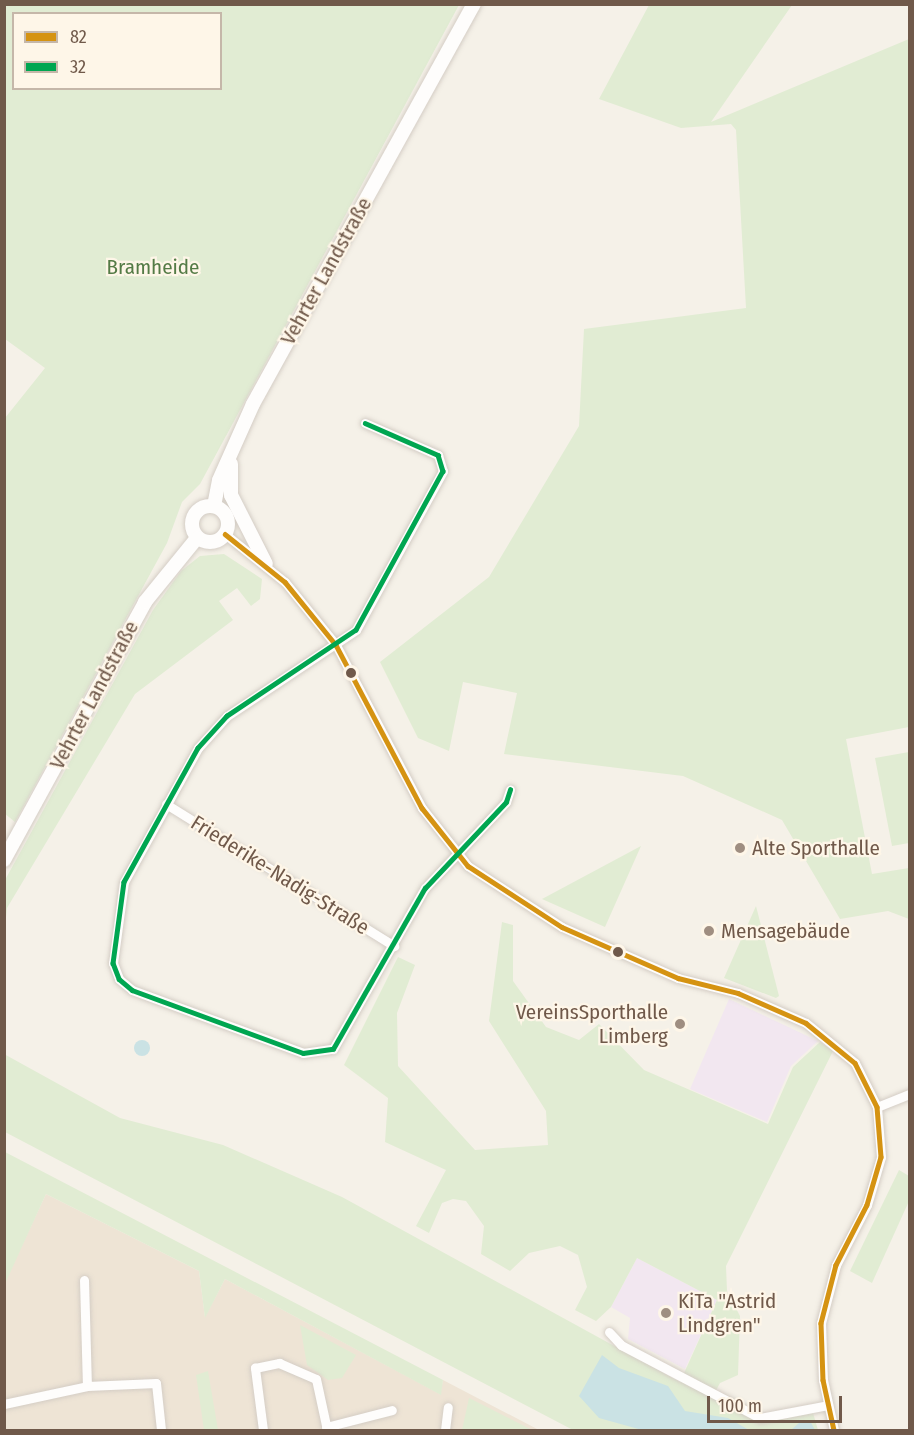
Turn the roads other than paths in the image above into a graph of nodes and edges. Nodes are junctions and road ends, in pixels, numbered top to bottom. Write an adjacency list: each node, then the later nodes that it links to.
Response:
1 (474, 4): 3 (main road, Vehrter Landstraße)
2 (365, 423): 8 (street)
3 (230, 453): 4 (main road, Vehrter Landstraße); 7 (main road)
4 (214, 506): 5 (main road); 6 (main road)
5 (225, 534): 6 (main road); 7 (street)
6 (197, 537): 12 (main road, Vehrter Landstraße)
7 (266, 564): 8 (street)
8 (336, 645): 10 (street); 11 (street)
9 (510, 790): 11 (street)
10 (166, 804): 13 (street, Friederike-Nadig-Straße); 13 (street)
11 (456, 854): 13 (street); 15 (street)
12 (4, 860)
13 (394, 946)
14 (909, 1094): 15 (street)
15 (877, 1107): 20 (street)
16 (84, 1280): 18 (street)
17 (609, 1332): 20 (street)
18 (87, 1386): 19 (street); 24 (street)
19 (4, 1404)
20 (828, 1405): 27 (street)
21 (448, 1407): 26 (street)
22 (392, 1410): 23 (street)
23 (327, 1429): 25 (street)
24 (161, 1431)
25 (263, 1431)
26 (445, 1431)
27 (834, 1431)

